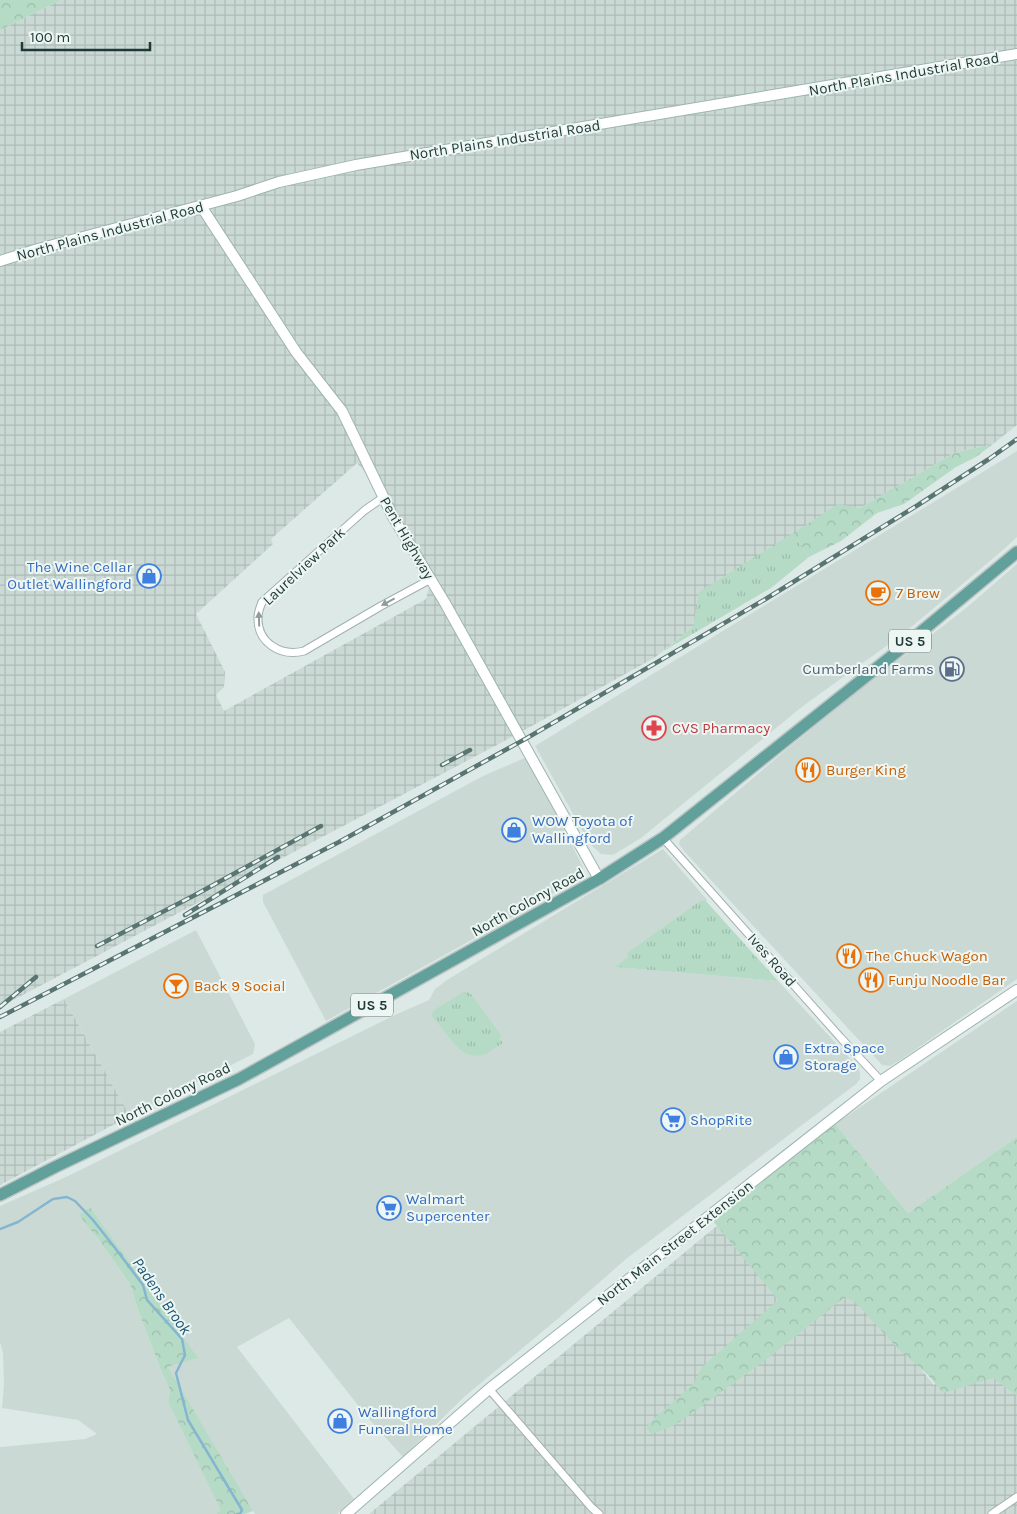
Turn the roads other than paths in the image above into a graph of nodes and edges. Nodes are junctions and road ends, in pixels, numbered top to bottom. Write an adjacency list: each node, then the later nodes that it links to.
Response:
1 (1017, 54): 2 (street, North Plains Industrial Road)
2 (201, 206): 3 (street, North Plains Industrial Road); 4 (street, Pent Highway)
3 (0, 261)
4 (384, 497): 6 (street, Pent Highway); 6 (street, Laurelview Park, one-way to 4)
5 (1017, 552): 7 (main road, North Colony Road / US 5)
6 (431, 579): 8 (street, Pent Highway)
7 (663, 838): 8 (main road, North Colony Road / US 5); 10 (street, Ives Road)
8 (599, 879): 11 (main road, North Colony Road / US 5)
9 (1017, 990): 10 (street, North Main Street Extension)
10 (881, 1081): 12 (street, North Main Street Extension)
11 (0, 1195)
12 (489, 1389): 14 (street, North Main Street Extension); 15 (street)
13 (1017, 1497): 16 (street)
14 (346, 1514)
15 (599, 1514)
16 (992, 1514)

